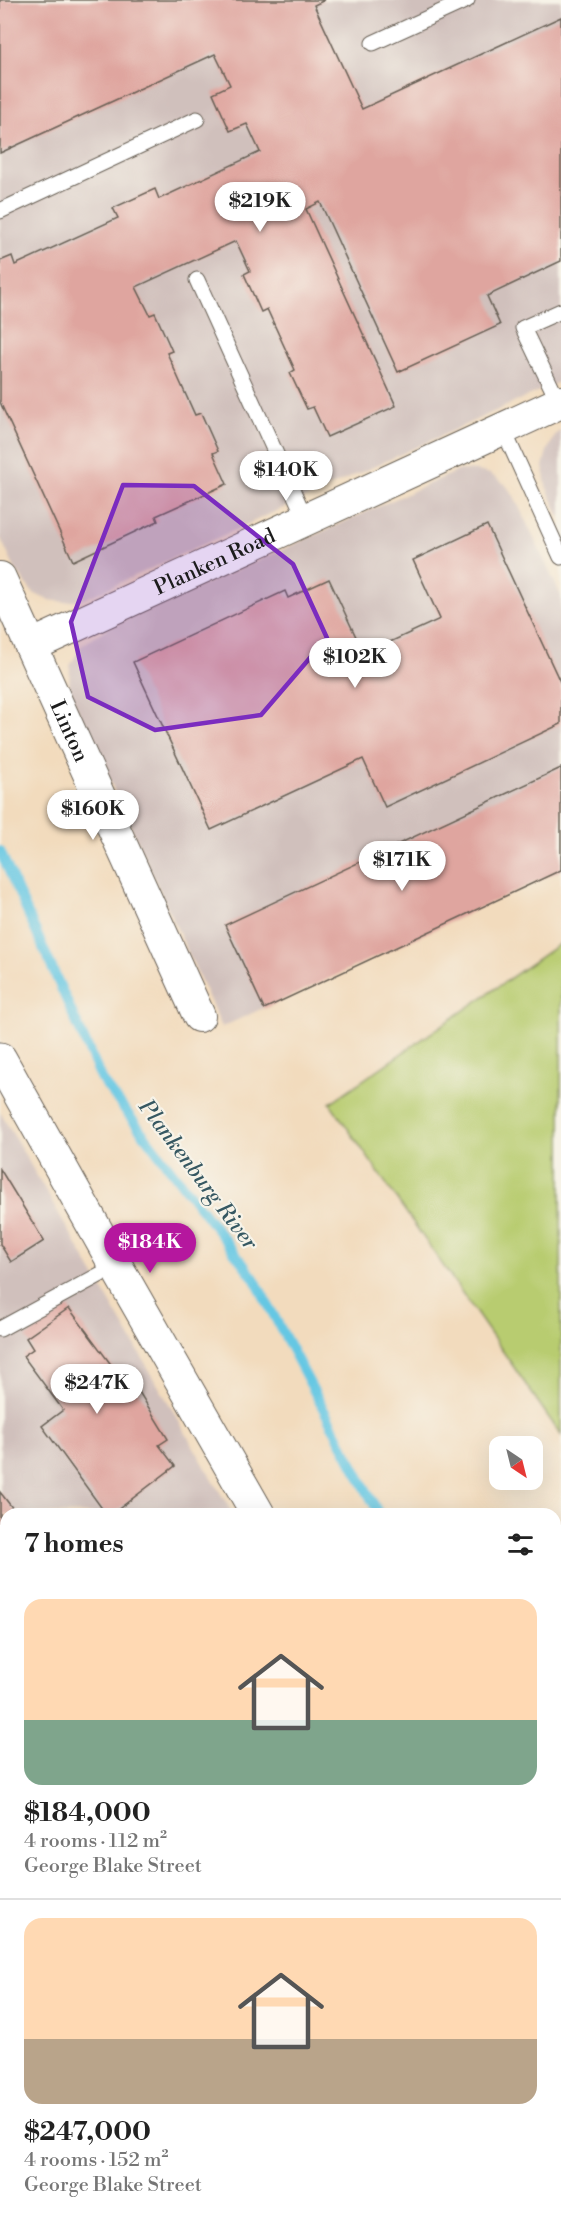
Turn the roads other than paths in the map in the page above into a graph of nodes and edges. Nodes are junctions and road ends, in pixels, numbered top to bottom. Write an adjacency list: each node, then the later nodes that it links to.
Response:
1 (467, 0): 2 (lane)
2 (373, 43)
3 (197, 119): 4 (lane)
4 (0, 211)
5 (197, 280): 9 (lane)
6 (561, 311): 7 (lane)
7 (560, 403): 8 (street, Planken Road)
8 (503, 429): 9 (street, Planken Road); 10 (lane)
9 (306, 520): 12 (street, Planken Road)
10 (561, 557)
11 (0, 578): 12 (street, Linton)
12 (31, 646): 13 (street, Linton)
13 (199, 1016)
14 (0, 1059): 15 (street)
15 (116, 1266): 16 (lane); 17 (street)
16 (0, 1329)
17 (255, 1508)

